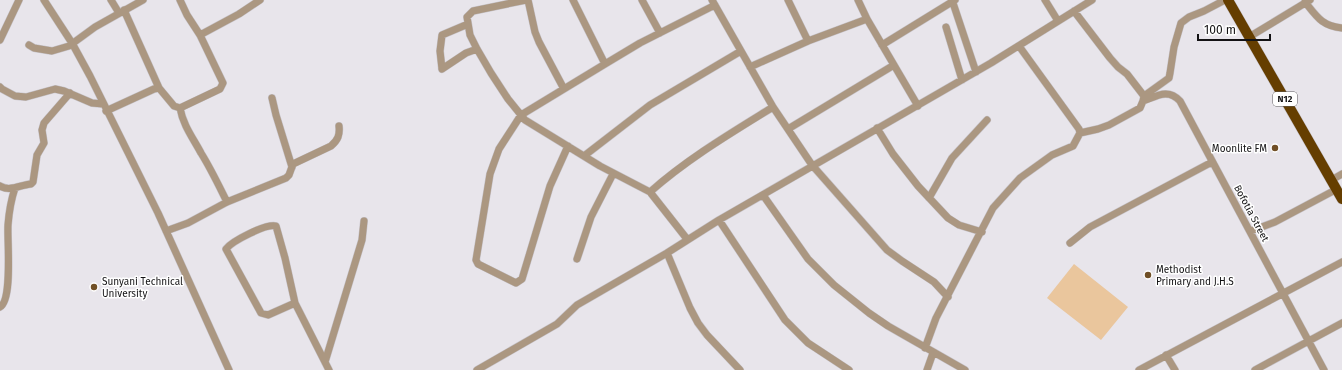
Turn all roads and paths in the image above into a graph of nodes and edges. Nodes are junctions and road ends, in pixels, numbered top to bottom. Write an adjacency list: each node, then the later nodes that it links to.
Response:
1 (19, 0): 33 (street)
2 (44, 0): 35 (street)
3 (111, 0): 23 (street)
4 (143, 0): 23 (street)
5 (180, 0): 32 (street)
6 (260, 0): 32 (street)
7 (527, 0): 20 (street); 48 (street)
8 (573, 0): 41 (street)
9 (642, 0): 30 (street)
10 (788, 0): 34 (street)
11 (858, 0): 22 (street)
12 (865, 0): 22 (street)
13 (953, 0): 37 (street); 44 (street)
14 (1045, 0): 26 (street)
15 (1092, 0): 24 (street)
16 (1225, 0): 51 (street)
17 (1228, 0): 73 (highway, N12)
18 (1236, 0): 31 (highway, N12)
19 (1307, 1): 29 (street); 31 (street)
20 (503, 2): 27 (street)
21 (714, 2): 30 (street); 40 (street)
22 (861, 8): 25 (street)
23 (121, 11): 35 (street); 47 (street)
24 (1074, 11): 26 (street); 51 (street)
25 (867, 19): 34 (street); 37 (street)
26 (1058, 21): 38 (street)
27 (468, 24): 39 (street); 39 (street)
28 (946, 27): 45 (street)
29 (1342, 28)
30 (660, 33): 41 (street)
31 (1254, 34): 69 (highway, N12)
32 (200, 35): 55 (street)
33 (0, 40)
34 (808, 41): 43 (street)
35 (72, 43): 36 (street); 52 (street)
36 (29, 45)
37 (882, 45): 42 (street)
38 (1019, 46): 44 (street); 62 (street)
39 (477, 49): 57 (street)
40 (742, 50): 43 (street); 64 (street)
41 (605, 64): 48 (street)
42 (894, 66): 53 (street); 61 (street)
43 (750, 67): 54 (street)
44 (976, 72): 45 (street)
45 (962, 80): 53 (street)
46 (0, 87): 49 (street)
47 (159, 88): 55 (street); 56 (street)
48 (564, 89): 57 (street)
49 (70, 93): 52 (street); 71 (street)
50 (272, 98): 67 (street)
51 (1144, 98): 62 (street); 65 (street, Bofotia Street)
52 (103, 104): 56 (street)
53 (918, 106): 60 (street)
54 (773, 107): 61 (street); 72 (street)
55 (180, 108): 76 (street)
56 (106, 111): 79 (street)
57 (521, 115): 63 (street); 63 (street)
58 (987, 120): 75 (street)
59 (340, 126): 67 (street)
60 (877, 128): 66 (street); 75 (street)
61 (788, 129): 66 (street)
62 (1080, 133): 81 (street)
63 (568, 146): 64 (street)
64 (584, 156): 68 (street)
65 (1212, 162): 80 (street, Bofotia Street); 83 (street)
66 (812, 165): 74 (street); 88 (street)
67 (292, 166): 76 (street)
68 (613, 174): 72 (street); 85 (street)
69 (1339, 176): 73 (highway, N12)
70 (0, 186): 71 (street)
71 (15, 188): 90 (street)
72 (650, 192): 82 (street)
73 (1340, 193): 80 (street)
74 (763, 195): 78 (street); 93 (street)
75 (929, 198): 81 (street)
76 (227, 202): 79 (street)
77 (364, 220): 96 (street)
78 (719, 220): 82 (street); 101 (street)
79 (166, 231): 97 (street)
80 (1251, 231): 87 (street, Bofotia Street)
81 (982, 232): 88 (street)
82 (687, 239): 84 (street)
83 (1070, 243)
84 (667, 253): 99 (street); 100 (street)
85 (577, 259)
86 (1342, 262): 87 (street)
87 (1283, 294): 92 (street, Bofotia Street); 95 (street)
88 (948, 297): 93 (street)
89 (294, 303): 89 (street); 96 (street)
90 (0, 307)
91 (1342, 323): 92 (street)
92 (1308, 341): 106 (street); 107 (street, Bofotia Street)
93 (926, 348): 94 (street)
94 (933, 353): 102 (street); 103 (street)
95 (1166, 355): 104 (street); 105 (street)
96 (325, 362): 98 (street)
97 (229, 370)
98 (329, 370)
99 (477, 370)
100 (740, 370)
101 (849, 370)
102 (927, 370)
103 (965, 370)
104 (1139, 370)
105 (1175, 370)
106 (1255, 370)
107 (1324, 370)

